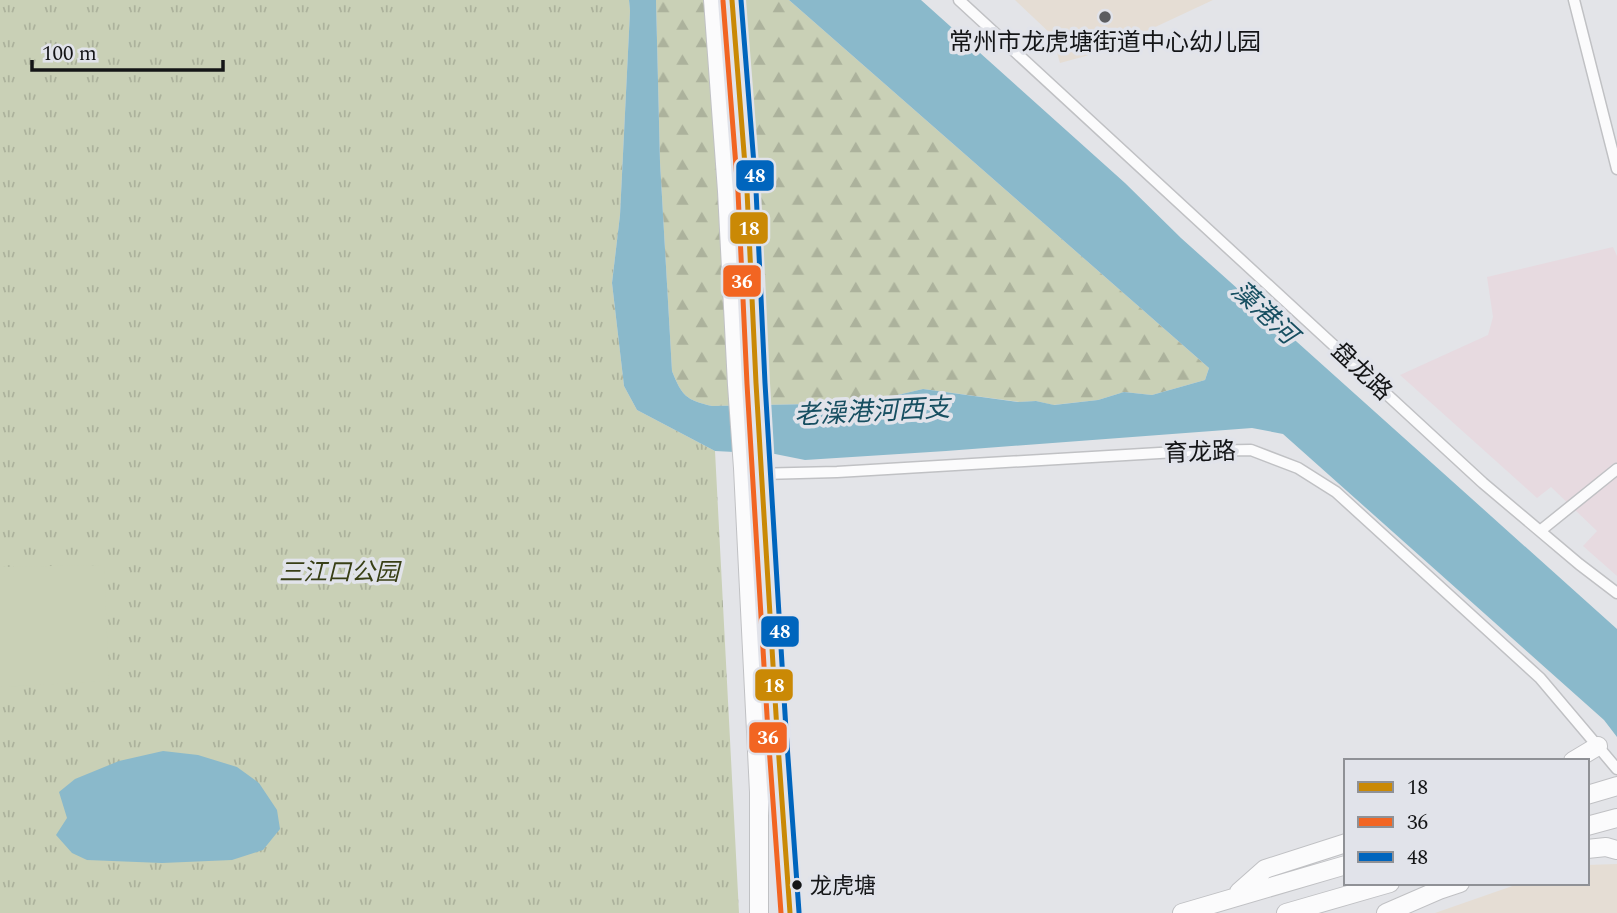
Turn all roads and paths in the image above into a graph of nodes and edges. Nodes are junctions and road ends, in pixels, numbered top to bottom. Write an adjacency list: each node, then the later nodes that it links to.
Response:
1 (713, 0): 8 (main road)
2 (733, 0): 6 (main road)
3 (959, 0): 9 (street, 盘龙路)
4 (1574, 0): 5 (street)
5 (1617, 169)
6 (762, 468): 8 (street, 育龙路); 11 (street, 育龙路); 26 (main road)
7 (1617, 469): 9 (street)
8 (743, 471): 25 (main road)
9 (1540, 531): 10 (street, 盘龙路)
10 (1617, 593)
11 (1598, 746): 12 (main road); 13 (street, 育龙路)
12 (1576, 759)
13 (1617, 769)
14 (1617, 786): 15 (main road)
15 (1589, 793)
16 (1617, 818): 17 (main road)
17 (1589, 826)
18 (1344, 844): 24 (main road)
19 (1589, 849): 20 (main road)
20 (1617, 850)
21 (1344, 865): 24 (main road)
22 (1383, 885): 28 (main road)
23 (1454, 885): 29 (main road)
24 (1234, 897): 27 (main road)
25 (759, 913)
26 (790, 913)
27 (1182, 913)
28 (1286, 913)
29 (1386, 913)

